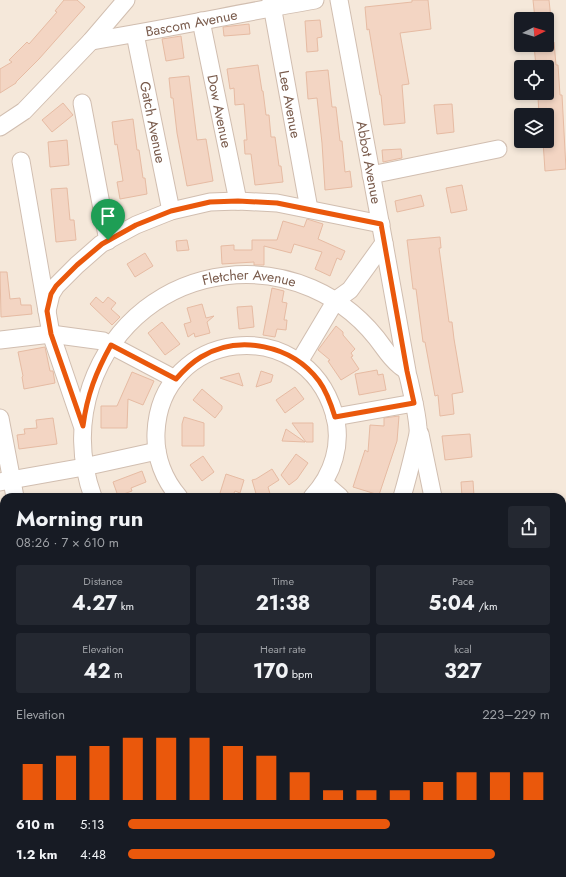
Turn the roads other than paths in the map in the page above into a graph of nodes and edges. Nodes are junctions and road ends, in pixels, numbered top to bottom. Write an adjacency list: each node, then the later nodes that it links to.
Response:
1 (126, 0): 7 (street)
2 (315, 0): 4 (street, Bascom Avenue)
3 (339, 0): 12 (street, Abbot Avenue)
4 (271, 4): 5 (street, Bascom Avenue); 14 (street, Lee Avenue)
5 (201, 21): 6 (street, Bascom Avenue); 13 (street, Dow Avenue)
6 (135, 34): 7 (street, Bascom Avenue); 15 (street, Gatch Avenue)
7 (91, 41): 9 (street)
8 (82, 103): 17 (street)
9 (0, 126)
10 (498, 149): 12 (street)
11 (22, 161): 20 (street)
12 (371, 175): 16 (street, Abbot Avenue)
13 (238, 201): 14 (street); 15 (street)
14 (309, 209): 16 (street)
15 (171, 211): 17 (street)
16 (381, 224): 18 (street, Abbot Avenue)
17 (108, 240): 20 (street)
18 (384, 243): 19 (street); 25 (street, Abbot Avenue)
19 (336, 300): 23 (street, Fletcher Avenue); 24 (street); 25 (street, Fletcher Avenue)
20 (47, 311): 21 (street)
21 (51, 334): 22 (street); 23 (street); 30 (street)
22 (0, 340)
23 (111, 345): 26 (street); 30 (street, Fletcher Avenue)
24 (299, 362): 26 (street); 28 (street)
25 (407, 371): 27 (street)
26 (176, 379): 32 (street)
27 (414, 403): 28 (street); 31 (street)
28 (335, 417): 35 (street)
29 (0, 418): 34 (street)
30 (83, 426): 33 (street, Fletcher Avenue)
31 (418, 430): 41 (street); 42 (street)
32 (157, 452): 33 (street); 38 (street)
33 (84, 467): 34 (street); 37 (street, Fletcher Avenue)
34 (6, 481): 36 (street)
35 (324, 483): 39 (street); 40 (street)
36 (13, 493)
37 (92, 493)
38 (176, 493)
39 (315, 493)
40 (335, 493)
41 (403, 493)
42 (432, 493)

